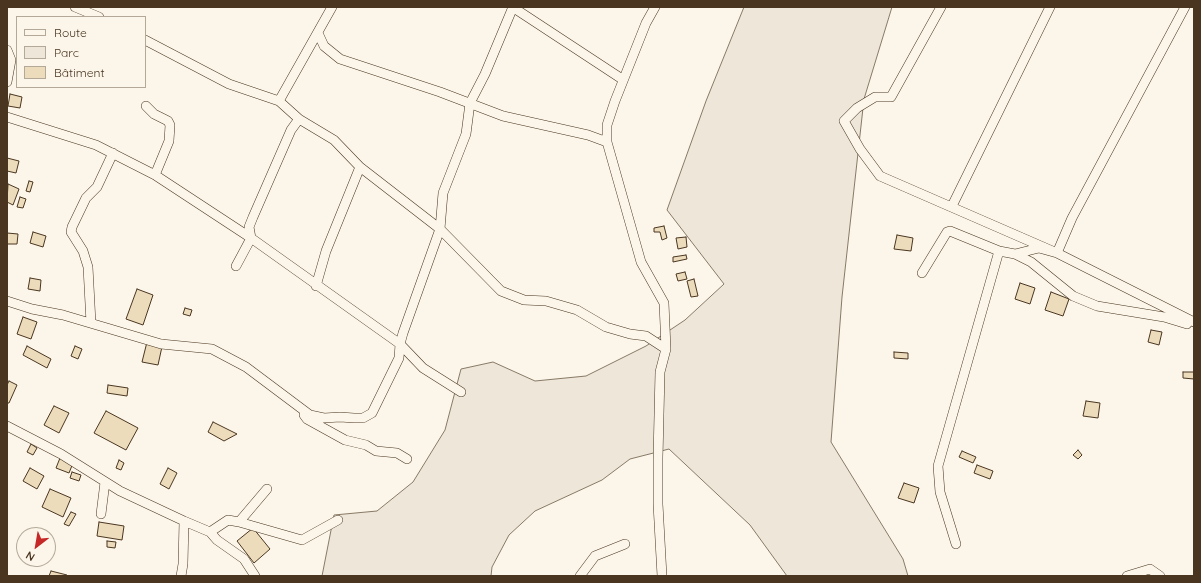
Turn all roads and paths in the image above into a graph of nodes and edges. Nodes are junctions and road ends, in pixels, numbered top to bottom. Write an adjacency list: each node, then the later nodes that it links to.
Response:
1 (75, 7): 9 (street)
2 (332, 7): 10 (street)
3 (514, 7): 14 (street); 17 (street)
4 (654, 7): 14 (street)
5 (941, 7): 25 (street)
6 (1050, 7): 25 (street)
7 (1185, 7): 8 (street); 29 (street)
8 (1194, 11)
9 (98, 13)
10 (318, 33): 16 (street); 17 (street)
11 (146, 41): 16 (street)
12 (7, 50): 13 (street)
13 (14, 62): 15 (street)
14 (622, 79): 21 (street)
15 (7, 82)
16 (279, 101): 20 (street)
17 (470, 102): 21 (street); 26 (street)
18 (146, 106): 24 (street)
19 (7, 117): 22 (street)
20 (299, 119): 23 (street); 27 (street)
21 (607, 142): 39 (street)
22 (113, 153): 24 (street); 36 (street)
23 (360, 167): 26 (street); 33 (street)
24 (155, 175): 27 (street)
25 (952, 206): 29 (street)
26 (440, 229): 38 (street); 39 (street)
27 (251, 238): 31 (street); 33 (street)
28 (999, 251): 30 (street); 32 (street); 52 (street)
29 (1057, 253): 30 (street); 35 (street)
30 (1016, 254): 37 (street)
31 (236, 266)
32 (922, 273)
33 (316, 286): 38 (street)
34 (7, 301): 36 (street)
35 (1194, 322)
36 (91, 323): 41 (street)
37 (1194, 326)
38 (400, 344): 40 (street); 41 (street)
39 (666, 349): 56 (street)
40 (461, 392)
41 (300, 409): 43 (street)
42 (7, 426): 44 (street)
43 (407, 459)
44 (105, 482): 46 (street); 48 (street)
45 (267, 489): 49 (street)
46 (101, 514)
47 (338, 520): 49 (street)
48 (184, 521): 50 (street); 53 (street)
49 (239, 522): 50 (street)
50 (210, 532): 54 (street)
51 (625, 544): 55 (street)
52 (956, 544)
53 (181, 576)
54 (255, 576)
55 (580, 576)
56 (662, 576)
57 (1126, 576): 58 (street)
58 (1160, 576)

